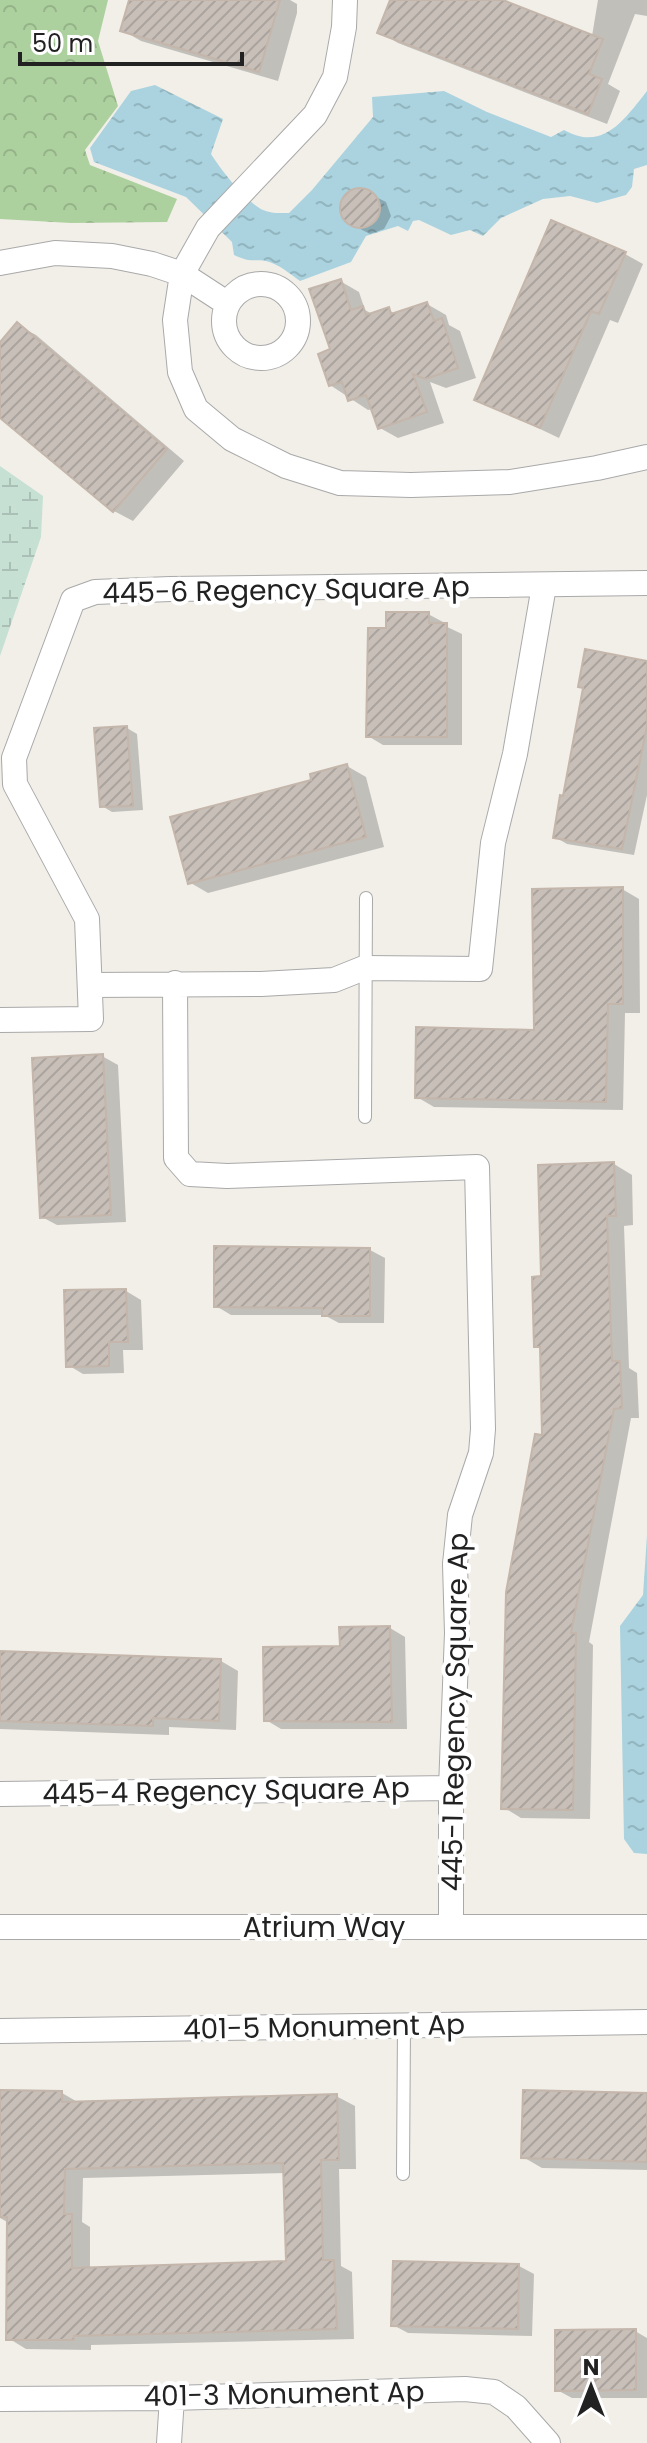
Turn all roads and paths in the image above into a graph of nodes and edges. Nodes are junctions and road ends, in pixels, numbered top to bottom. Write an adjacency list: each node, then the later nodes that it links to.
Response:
1 (345, 0): 3 (street)
2 (0, 263): 3 (street)
3 (182, 274): 4 (street); 5 (street)
4 (228, 304)
5 (647, 457)
6 (647, 583): 7 (street, 445-6 Regency Square Ap)
7 (544, 586): 8 (street, 445-6 Regency Square Ap); 10 (street)
8 (5, 783): 12 (street)
9 (366, 898): 10 (lane)
10 (364, 968): 11 (street); 14 (lane)
11 (175, 983): 12 (street); 15 (street, 445-1 Regency Square Ap)
12 (91, 985): 13 (street)
13 (0, 1020)
14 (365, 1117)
15 (451, 1788): 16 (street, 445-4 Regency Square Ap); 18 (street, 445-1 Regency Square Ap)
16 (0, 1794)
17 (0, 1927): 18 (street, Atrium Way)
18 (451, 1927): 19 (street, Atrium Way)
19 (647, 1927)
20 (647, 2022): 21 (street, 401-5 Monument Ap)
21 (404, 2026): 22 (street, 401-5 Monument Ap); 23 (lane)
22 (0, 2031)
23 (403, 2174)
24 (172, 2398): 25 (street, 401-3 Monument Ap); 26 (street); 27 (street, 401-3 Monument Ap)
25 (0, 2399)
26 (169, 2443)
27 (548, 2443)

